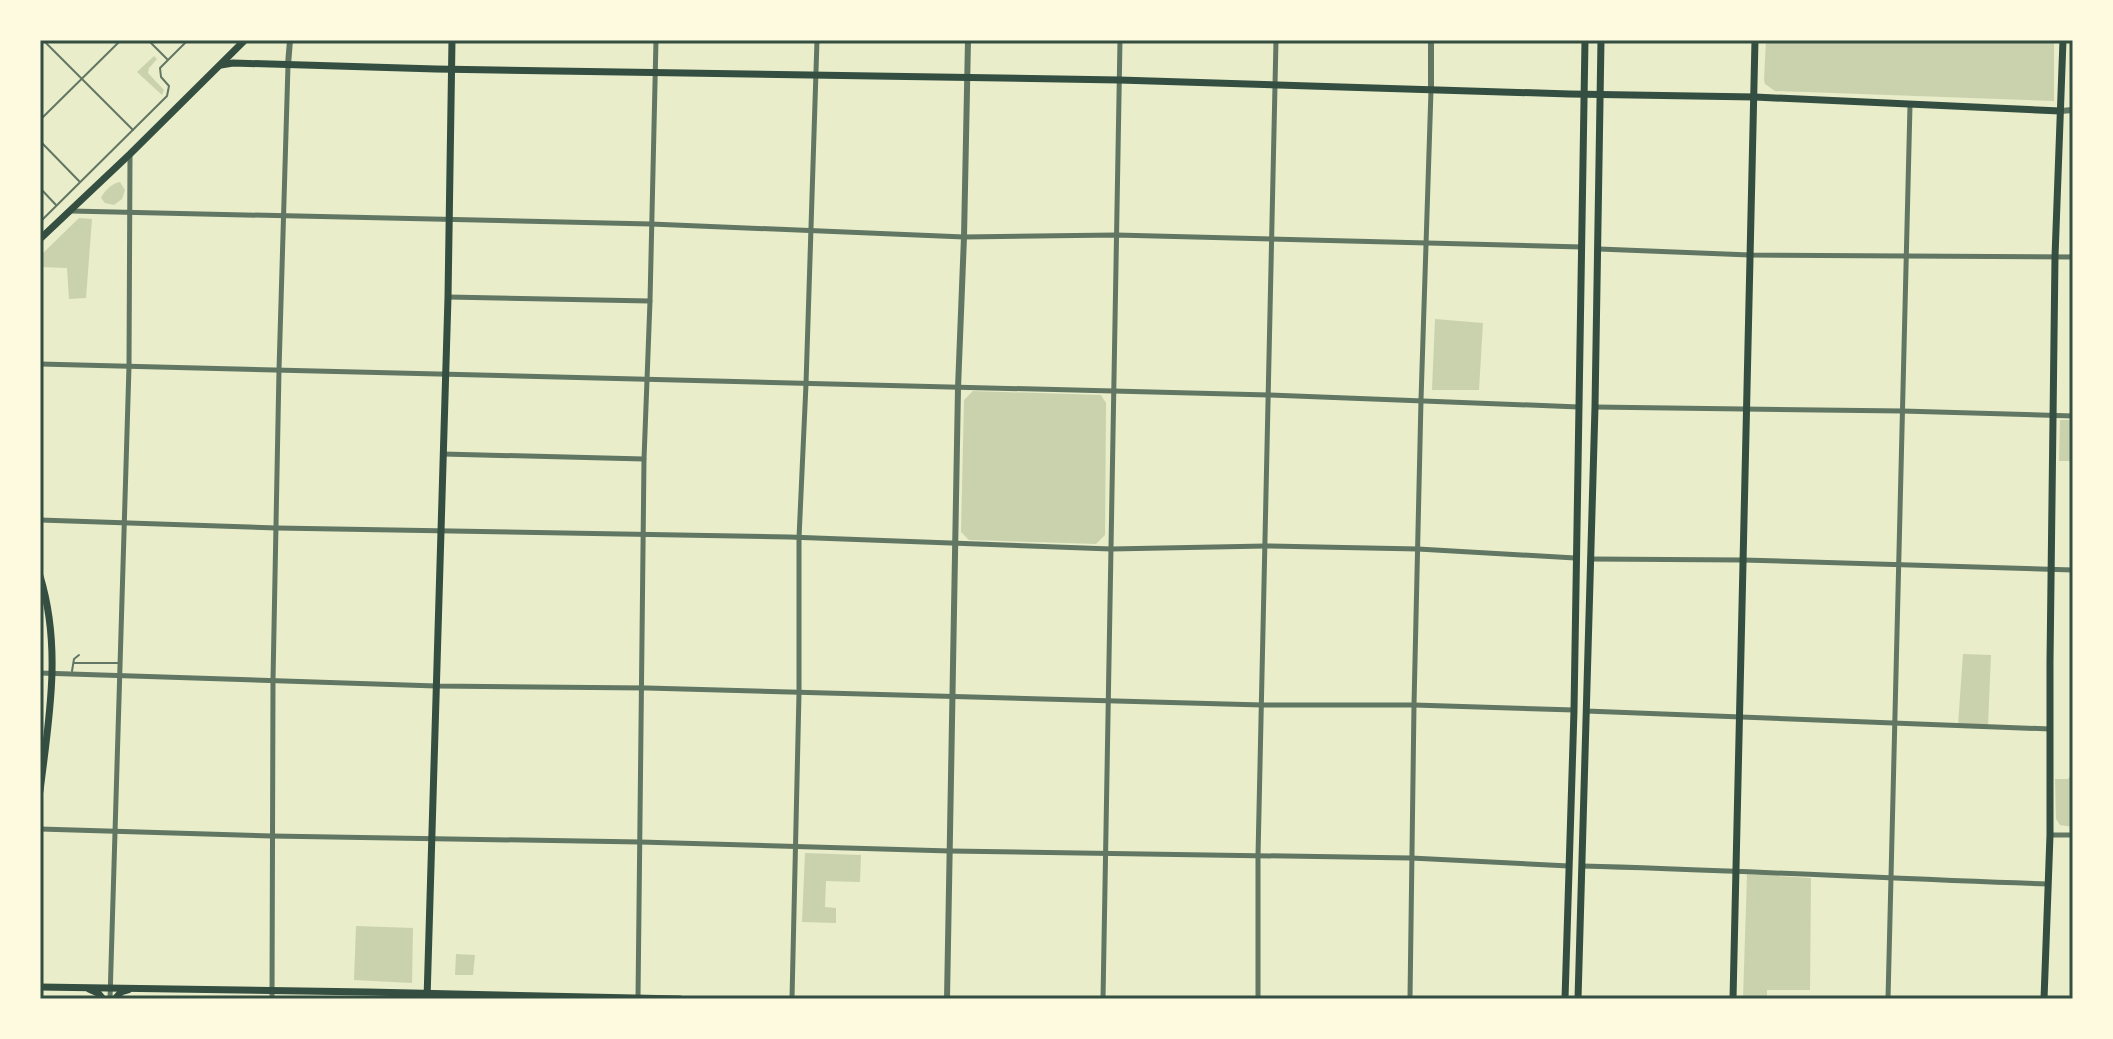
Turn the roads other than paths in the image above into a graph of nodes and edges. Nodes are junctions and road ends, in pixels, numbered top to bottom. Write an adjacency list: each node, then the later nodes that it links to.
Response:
1 (43, 40): 27 (lane)
2 (121, 40): 27 (lane)
3 (148, 40): 19 (lane)
4 (188, 40): 19 (lane)
5 (245, 40): 18 (main road)
6 (290, 40): 22 (street)
7 (452, 40): 23 (main road)
8 (656, 40): 24 (street)
9 (817, 40): 25 (street)
10 (968, 40): 26 (street)
11 (1120, 40): 28 (street)
12 (1276, 40): 29 (street)
13 (1431, 40): 30 (street)
14 (1585, 40): 31 (main road)
15 (1601, 40): 32 (main road)
16 (1755, 40): 33 (main road)
17 (2063, 40): 36 (main road)
18 (236, 49): 20 (main road); 21 (main road)
19 (168, 59): 38 (lane)
20 (254, 64): 21 (main road); 22 (main road)
21 (221, 65): 40 (main road)
22 (288, 65): 23 (main road); 46 (street)
23 (451, 69): 24 (main road); 47 (main road)
24 (655, 73): 25 (main road); 49 (street)
25 (816, 76): 26 (main road); 50 (street)
26 (967, 77): 28 (main road); 52 (street)
27 (82, 79): 37 (lane); 38 (lane)
28 (1119, 80): 29 (main road); 51 (street)
29 (1275, 85): 30 (main road); 53 (street)
30 (1431, 89): 31 (main road); 55 (street)
31 (1584, 94): 32 (main road); 56 (main road)
32 (1601, 94): 33 (main road); 57 (main road)
33 (1755, 97): 34 (main road); 58 (main road)
34 (1910, 105): 36 (main road); 59 (street)
35 (2073, 110): 36 (street)
36 (2060, 111): 60 (main road)
37 (40, 120)
38 (134, 131): 41 (lane)
39 (40, 141): 41 (lane)
40 (130, 154): 44 (main road); 45 (street)
41 (80, 182): 43 (lane)
42 (40, 188): 43 (lane)
43 (56, 205): 48 (lane)
44 (71, 211): 45 (street); 54 (main road)
45 (129, 213): 46 (street); 65 (street)
46 (284, 215): 47 (street); 66 (street)
47 (448, 221): 49 (street); 62 (main road)
48 (40, 222)
49 (651, 224): 50 (street); 63 (street)
50 (811, 231): 52 (street); 69 (street)
51 (1116, 235): 52 (street); 53 (street); 71 (street)
52 (964, 237): 70 (street)
53 (1271, 238): 55 (street); 72 (street)
54 (40, 239)
55 (1427, 244): 56 (street); 73 (street)
56 (1583, 247): 74 (main road)
57 (1599, 249): 58 (street); 75 (main road)
58 (1750, 255): 59 (street); 76 (main road)
59 (1906, 257): 60 (street); 77 (street)
60 (2055, 257): 61 (street); 78 (main road)
61 (2073, 257)
62 (448, 297): 63 (street); 67 (main road)
63 (650, 301): 68 (street)
64 (40, 364): 65 (street)
65 (129, 366): 66 (street); 83 (street)
66 (279, 370): 67 (street); 84 (street)
67 (446, 374): 68 (street); 80 (main road)
68 (648, 380): 69 (street); 81 (street)
69 (806, 384): 70 (street); 87 (street)
70 (958, 388): 71 (street); 88 (street)
71 (1113, 392): 72 (street); 90 (street)
72 (1269, 395): 73 (street); 89 (street)
73 (1421, 400): 74 (street); 91 (street)
74 (1579, 407): 92 (main road)
75 (1595, 407): 76 (street); 93 (main road)
76 (1747, 409): 77 (street); 94 (main road)
77 (1902, 411): 78 (street); 95 (street)
78 (2053, 415): 79 (street); 96 (main road)
79 (2073, 416)
80 (443, 454): 81 (street); 85 (main road)
81 (644, 459): 86 (street)
82 (40, 520): 83 (street)
83 (125, 522): 84 (street); 101 (street)
84 (277, 528): 85 (street); 106 (street)
85 (441, 530): 86 (street); 107 (main road)
86 (643, 535): 87 (street); 108 (street)
87 (799, 538): 88 (street); 109 (street)
88 (955, 543): 90 (street); 110 (street)
89 (1266, 546): 90 (street); 91 (street); 112 (street)
90 (1111, 549): 111 (street)
91 (1418, 549): 92 (street); 113 (street)
92 (1575, 558): 114 (main road)
93 (1590, 559): 94 (street); 115 (main road)
94 (1743, 560): 95 (street); 116 (main road)
95 (1899, 565): 96 (street); 117 (street)
96 (2052, 569): 97 (street); 118 (main road)
97 (2073, 570)
98 (40, 576): 103 (main road)
99 (79, 655): 100 (lane)
100 (74, 663): 101 (lane); 104 (lane)
101 (120, 663): 105 (street)
102 (40, 673): 103 (street)
103 (53, 673): 104 (street); 119 (main road)
104 (71, 674): 105 (street)
105 (120, 675): 106 (street); 121 (street)
106 (273, 680): 107 (street); 124 (street)
107 (436, 686): 108 (street); 125 (main road)
108 (641, 688): 109 (street); 126 (street)
109 (799, 693): 110 (street); 127 (street)
110 (952, 697): 111 (street); 128 (street)
111 (1108, 701): 112 (street); 129 (street)
112 (1262, 705): 113 (street); 130 (street)
113 (1414, 705): 114 (street); 131 (street)
114 (1574, 710): 132 (main road)
115 (1586, 711): 116 (street); 133 (main road)
116 (1740, 718): 117 (street); 134 (main road)
117 (1895, 722): 118 (street); 135 (street)
118 (2051, 729): 122 (main road)
119 (40, 791)
120 (40, 829): 121 (street)
121 (116, 831): 124 (street); 139 (street)
122 (2050, 835): 123 (street); 136 (main road)
123 (2073, 835)
124 (272, 836): 125 (street); 144 (street)
125 (433, 839): 126 (street); 146 (main road)
126 (640, 842): 127 (street); 156 (street)
127 (796, 846): 128 (street); 158 (street)
128 (950, 851): 129 (street); 159 (street)
129 (1106, 855): 130 (street); 160 (street)
130 (1258, 856): 131 (street); 161 (street)
131 (1411, 858): 132 (street); 162 (street)
132 (1569, 866): 163 (main road)
133 (1582, 866): 134 (street); 164 (main road)
134 (1736, 870): 135 (street); 165 (main road)
135 (1891, 879): 136 (street); 166 (street)
136 (2048, 884): 167 (main road)
137 (40, 987): 138 (main road)
138 (83, 988): 139 (main road); 149 (main road)
139 (110, 988): 140 (main road); 150 (street)
140 (130, 989): 141 (main road); 150 (main road)
141 (249, 990): 144 (main road); 151 (main road)
142 (296, 991): 143 (main road); 144 (main road); 152 (main road)
143 (368, 992): 146 (main road); 153 (main road)
144 (272, 995)
145 (487, 995): 146 (main road); 147 (main road); 154 (main road)
146 (427, 996)
147 (605, 996): 155 (main road); 156 (main road)
148 (655, 998): 156 (main road); 157 (main road)
149 (103, 999)
150 (113, 999)
151 (266, 999)
152 (284, 999)
153 (384, 999)
154 (479, 999)
155 (614, 999)
156 (638, 999)
157 (680, 999)
158 (792, 999)
159 (947, 999)
160 (1103, 999)
161 (1258, 999)
162 (1410, 999)
163 (1565, 999)
164 (1578, 999)
165 (1733, 999)
166 (1888, 999)
167 (2044, 999)

